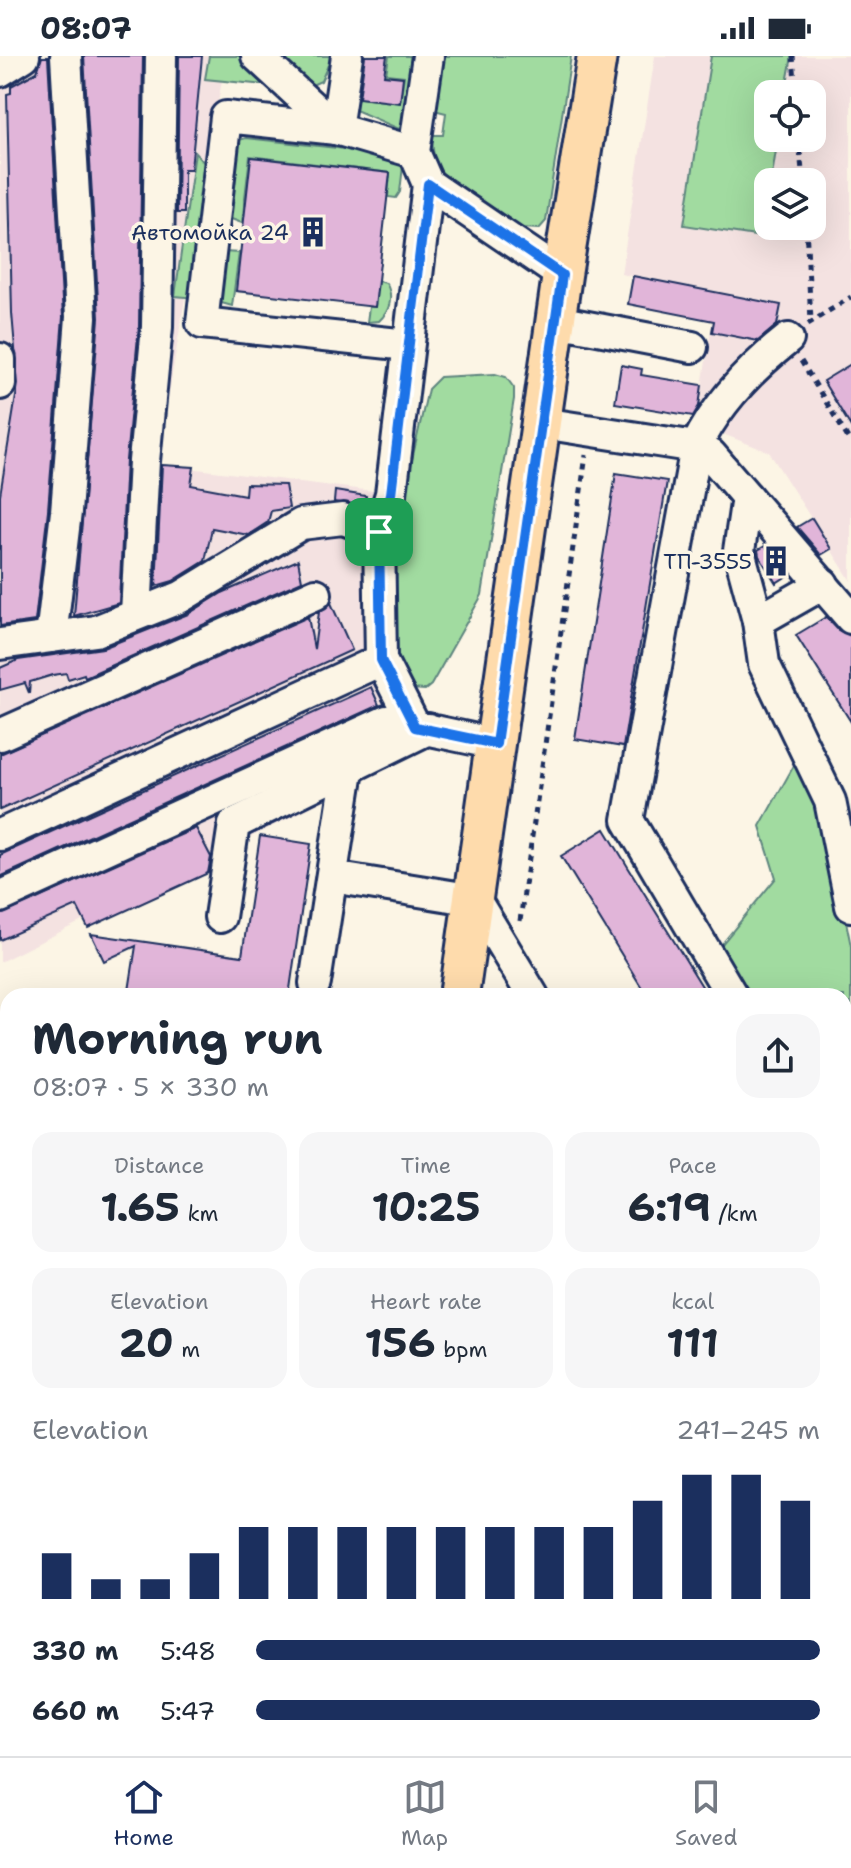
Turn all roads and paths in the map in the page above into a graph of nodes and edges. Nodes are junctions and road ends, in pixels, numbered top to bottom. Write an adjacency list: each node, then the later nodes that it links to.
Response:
1 (24, 56): 9 (street)
2 (66, 56): 34 (street)
3 (161, 56): 31 (street)
4 (257, 56): 11 (street)
5 (347, 56): 11 (street)
6 (428, 56): 12 (street)
7 (597, 56): 15 (main road)
8 (793, 56): 10 (path)
9 (0, 71)
10 (795, 80)
11 (336, 129): 12 (street); 19 (street)
12 (414, 152): 13 (street)
13 (428, 184): 15 (street); 19 (street)
14 (805, 240): 18 (path)
15 (562, 275): 17 (main road)
16 (851, 297): 18 (path)
17 (556, 321): 20 (street); 23 (main road)
18 (800, 330): 25 (path); 26 (street)
19 (408, 345): 28 (street)
20 (692, 347)
21 (0, 359): 22 (street)
22 (0, 384)
23 (542, 423): 24 (street); 39 (main road)
24 (590, 431): 26 (street); 47 (path)
25 (851, 443)
26 (696, 447): 27 (street); 51 (street)
27 (747, 497): 29 (street); 33 (street)
28 (379, 532): 31 (street); 36 (street)
29 (823, 584): 32 (street); 33 (street)
30 (316, 594): 38 (street)
31 (136, 614): 34 (street)
32 (851, 618)
33 (758, 621): 45 (street)
34 (51, 637): 35 (street)
35 (0, 644)
36 (381, 660): 37 (street); 41 (street)
37 (422, 728): 39 (street); 40 (street); 43 (street)
38 (0, 735)
39 (496, 744): 44 (main road)
40 (348, 770): 42 (street); 46 (street)
41 (0, 835)
42 (332, 877): 44 (street); 48 (street)
43 (0, 897)
44 (475, 900): 47 (street); 49 (main road)
45 (851, 906)
46 (220, 917)
47 (513, 964): 50 (street)
48 (315, 983)
49 (460, 988)
50 (528, 988)
51 (727, 988)

